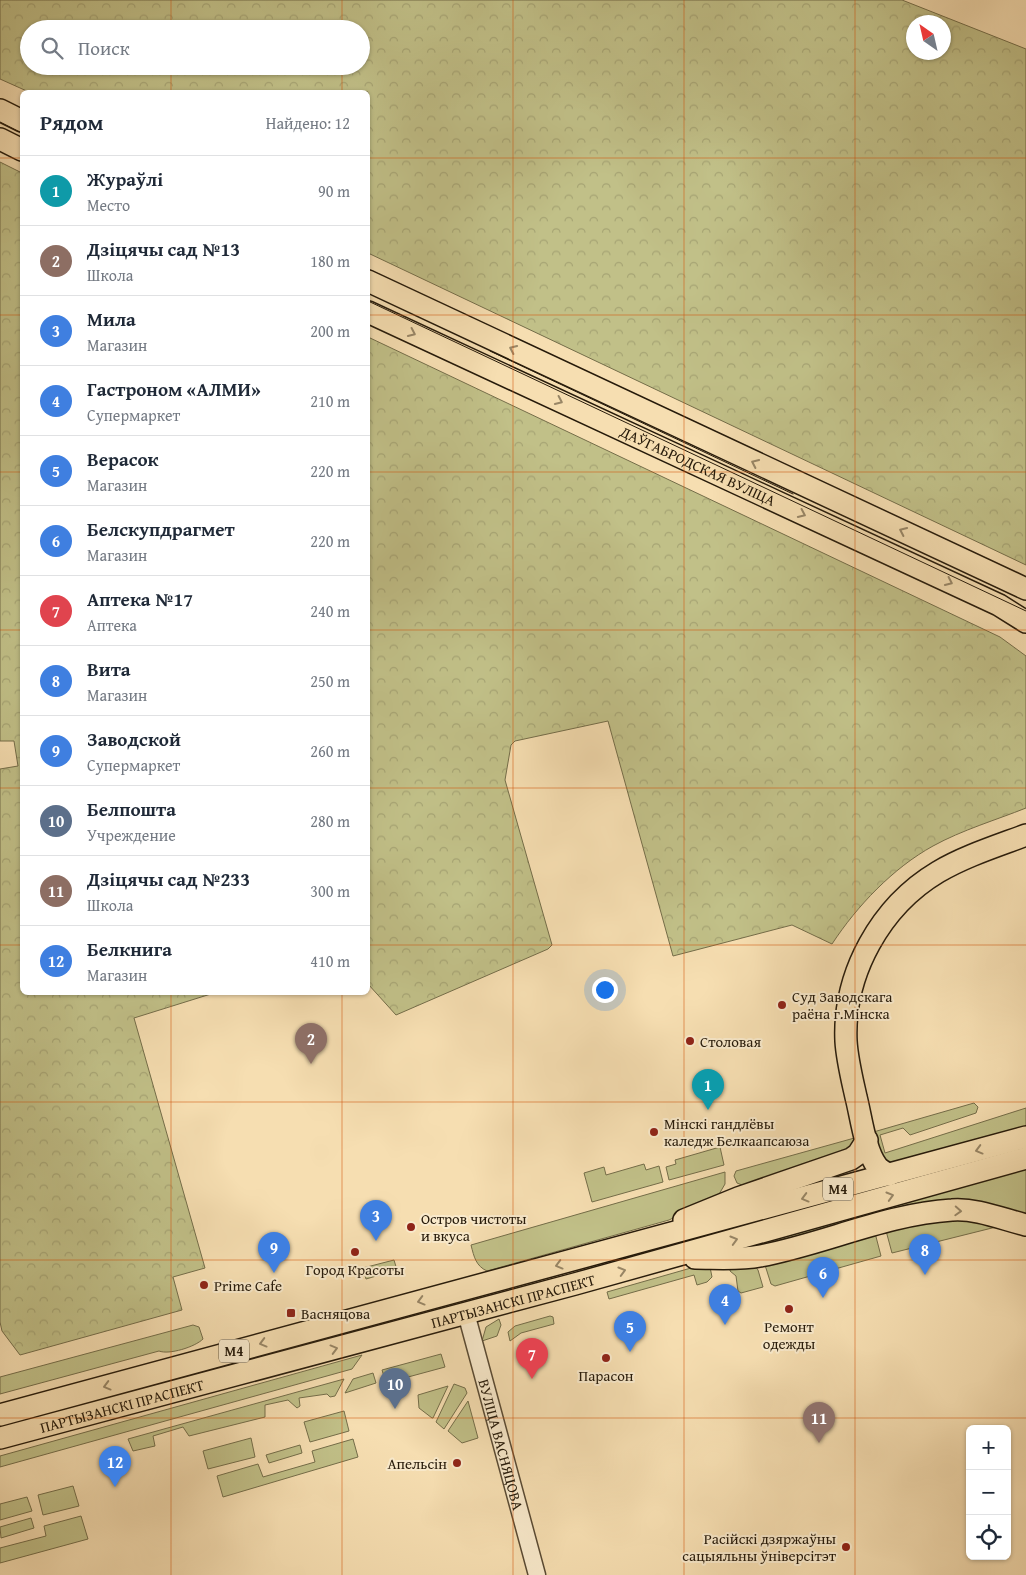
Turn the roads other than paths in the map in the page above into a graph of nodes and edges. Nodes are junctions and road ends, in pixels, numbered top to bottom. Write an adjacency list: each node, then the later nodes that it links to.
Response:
1 (0, 110): 2 (main road)
2 (20, 120)
3 (0, 139): 4 (main road)
4 (20, 149)
5 (370, 282): 7 (main road, ДАЎГАБРОДСКАЯ ВУЛІЦА, one-way to 5)
6 (370, 313): 8 (main road, ДАЎГАБРОДСКАЯ ВУЛІЦА, one-way to 8)
7 (1026, 589)
8 (1026, 622)
9 (1026, 835): 11 (main road)
10 (1026, 1137): 13 (main road, ПАРТЫЗАНСКІ ПРАСПЕКТ / М4, one-way to 13)
11 (867, 1140): 13 (main road); 15 (main road)
12 (1026, 1158): 16 (main road, ПАРТЫЗАНСКІ ПРАСПЕКТ / М4, one-way to 12)
13 (889, 1175): 15 (main road, ПАРТЫЗАНСКІ ПРАСПЕКТ / М4, one-way to 15)
14 (1026, 1225): 16 (main road, one-way to 14)
15 (649, 1240): 17 (main road, ПАРТЫЗАНСКІ ПРАСПЕКТ / М4, one-way to 17)
16 (670, 1258): 18 (main road, ПАРТЫЗАНСКІ ПРАСПЕКТ / М4, one-way to 16)
17 (468, 1289): 18 (main road); 19 (main road, ПАРТЫЗАНСКІ ПРАСПЕКТ / М4, one-way to 19)
18 (466, 1313): 20 (main road, ПАРТЫЗАНСКІ ПРАСПЕКТ / М4, one-way to 18); 21 (street, ВУЛІЦА ВАСНЯЦОВА)
19 (0, 1415)
20 (0, 1438)
21 (537, 1575)

